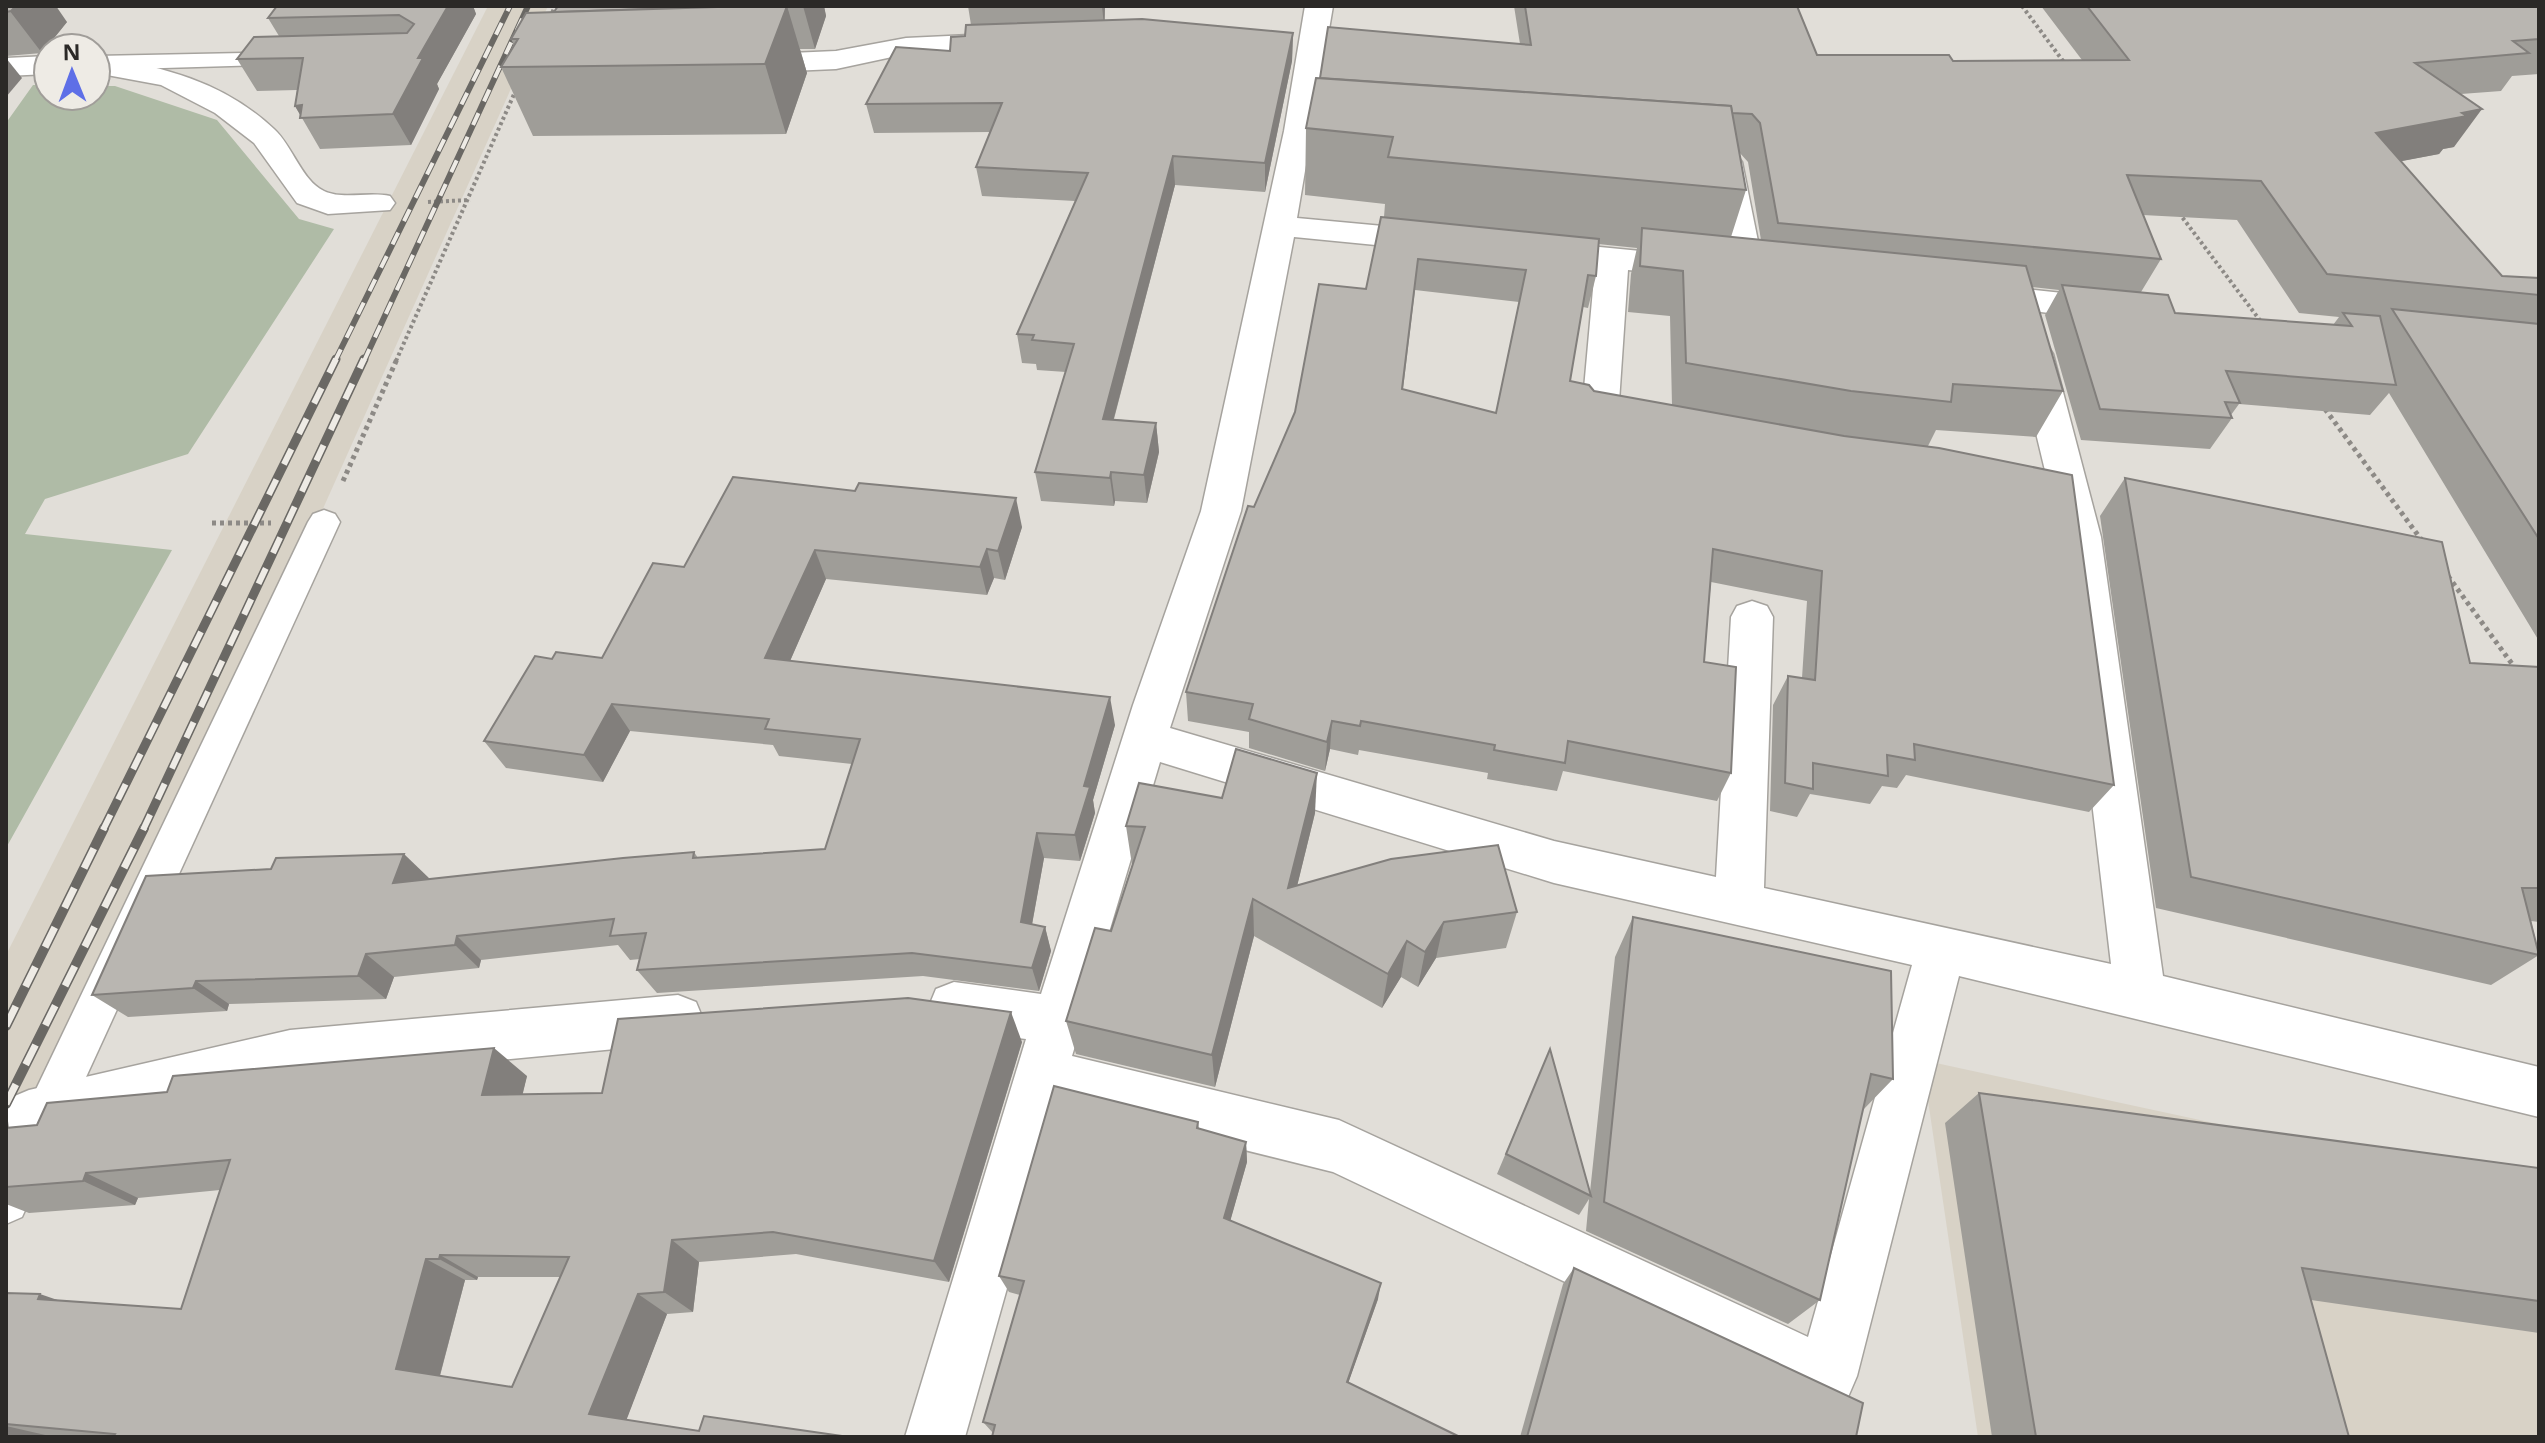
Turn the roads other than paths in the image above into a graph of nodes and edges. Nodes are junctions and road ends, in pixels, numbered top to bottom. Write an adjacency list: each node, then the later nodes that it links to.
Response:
1 (1319, 6): 11 (street)
2 (1032, 41): 5 (street)
3 (304, 58): 4 (lane)
4 (112, 63)
5 (711, 65)
6 (32, 66): 8 (street)
7 (112, 66): 10 (street)
8 (6, 67)
9 (1697, 160): 12 (street)
10 (379, 203)
11 (1277, 226): 12 (street); 21 (street)
12 (1612, 258): 16 (street)
13 (1944, 292): 14 (street)
14 (2020, 300): 15 (street); 18 (street)
15 (2146, 312)
16 (1677, 425)
17 (2025, 475): 18 (street)
18 (2070, 480): 24 (street)
19 (324, 522): 30 (lane)
20 (1752, 617): 22 (street)
21 (1145, 739): 22 (street); 27 (street)
22 (1739, 905): 23 (street)
23 (1941, 950): 24 (street); 28 (street)
24 (2140, 994): 29 (street)
25 (908, 1003): 27 (street)
26 (723, 1016): 30 (street)
27 (1058, 1020): 28 (street)
28 (1041, 1074): 32 (street)
29 (2539, 1092)
30 (39, 1114): 31 (lane)
31 (6, 1201)
32 (935, 1437)

